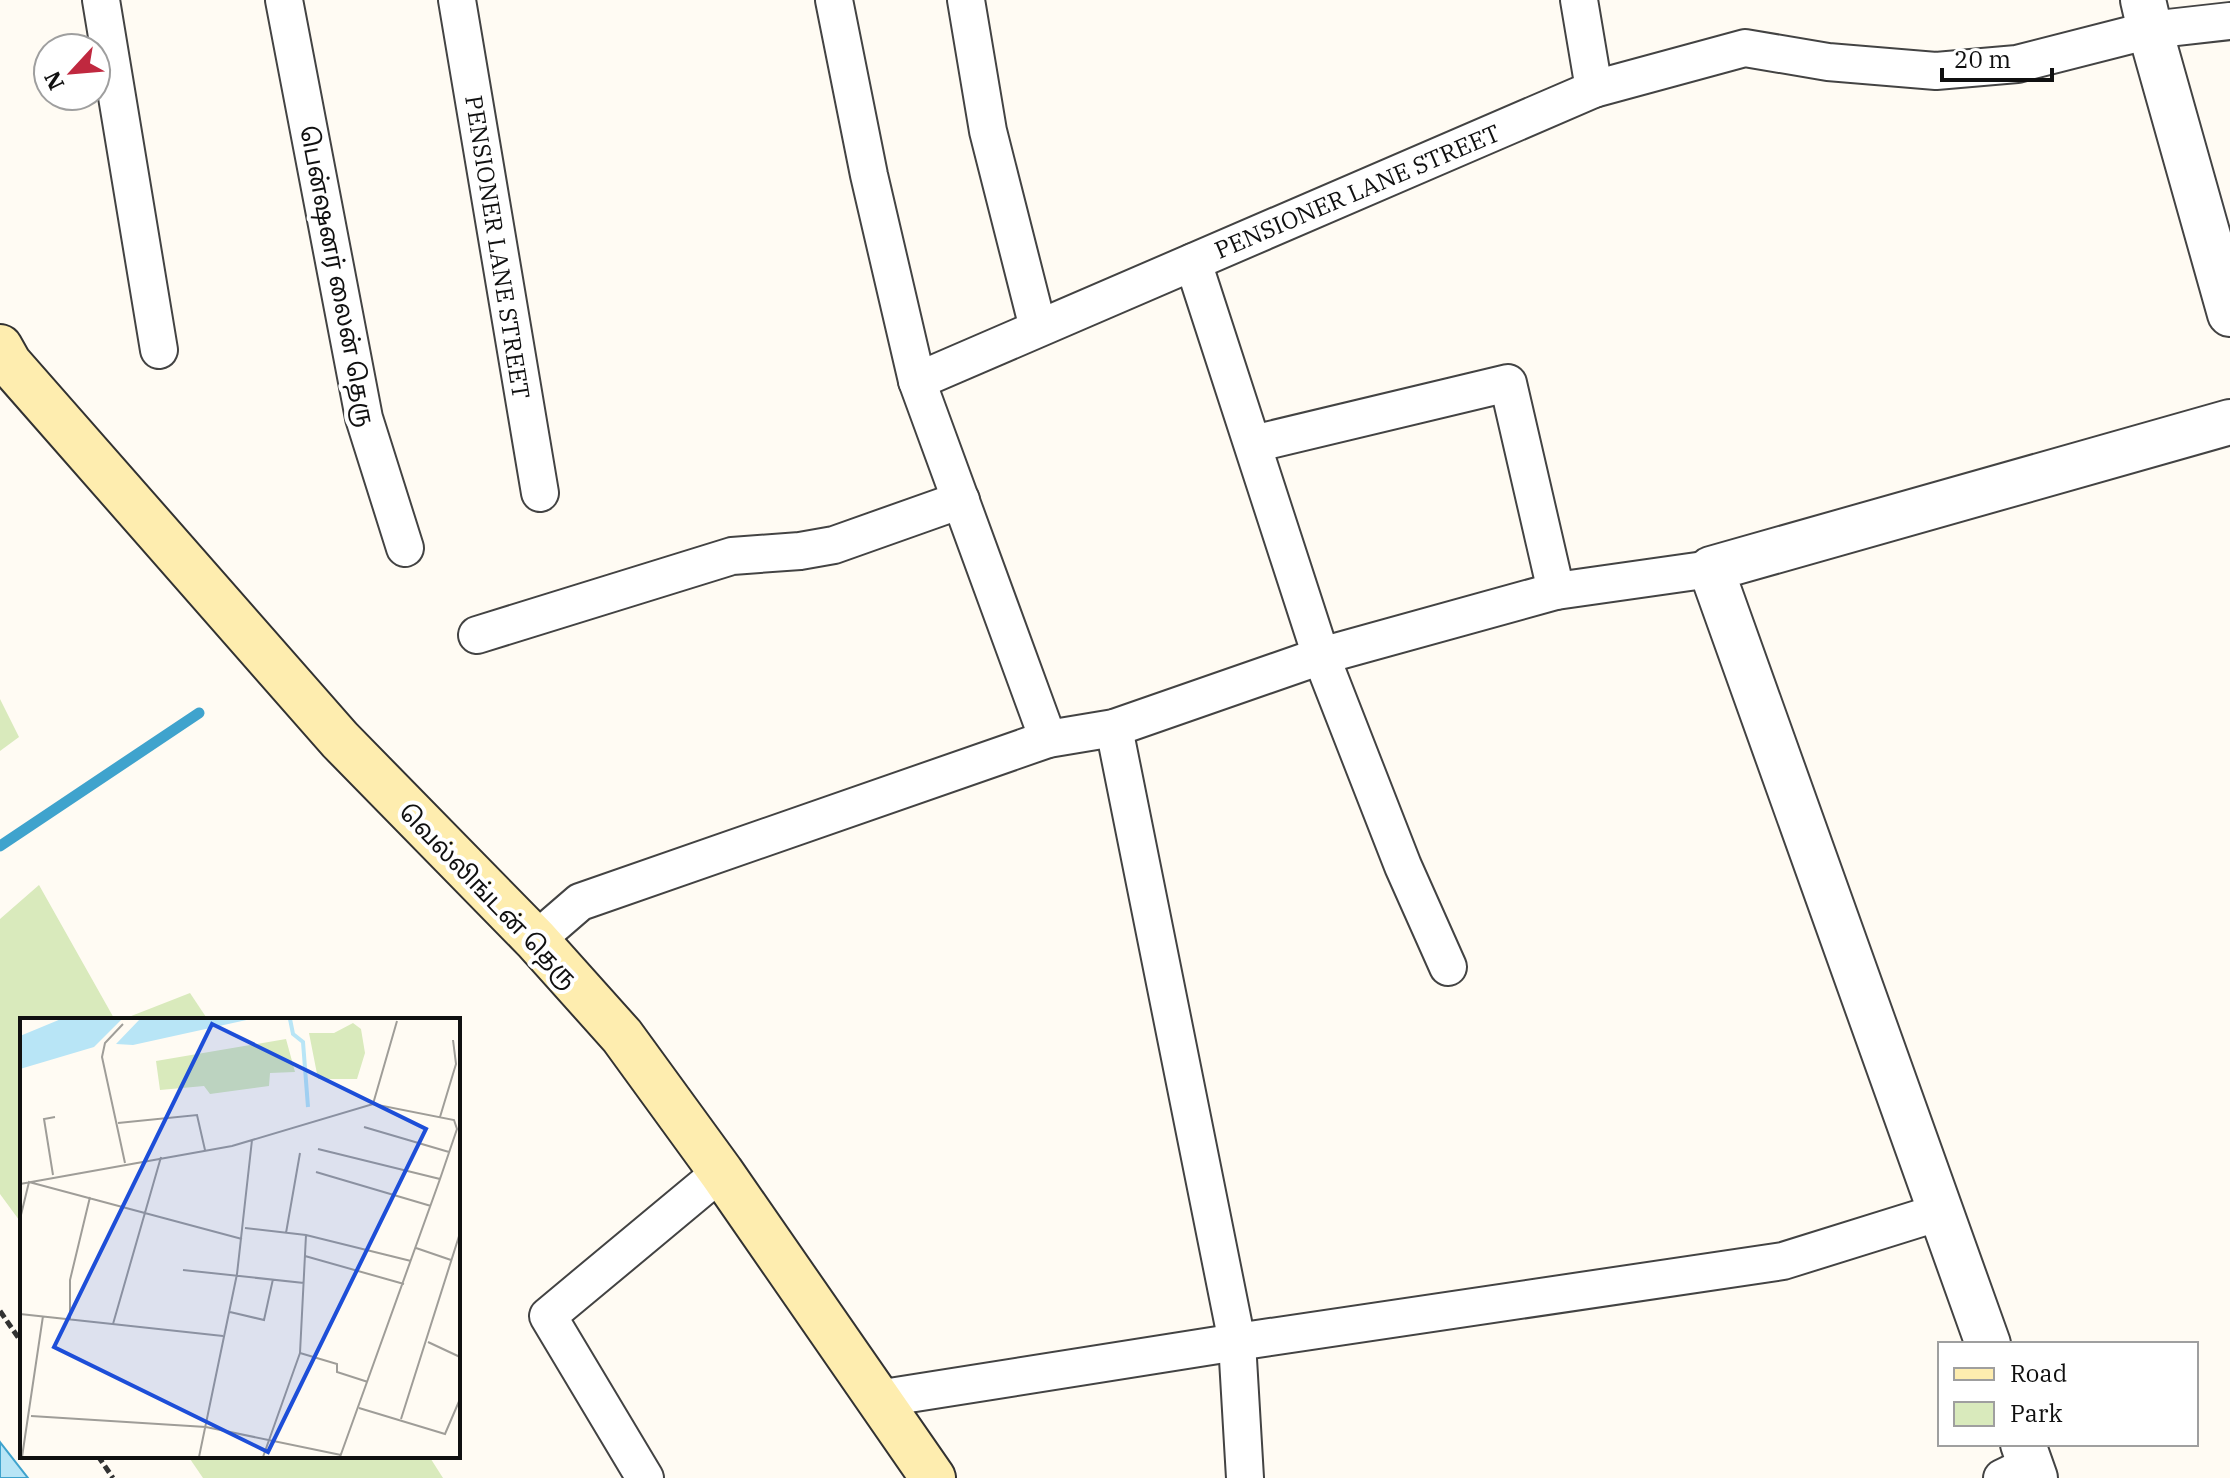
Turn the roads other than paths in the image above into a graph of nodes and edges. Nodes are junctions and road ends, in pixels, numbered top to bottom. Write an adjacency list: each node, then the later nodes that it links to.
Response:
1 (101, 0): 13 (street)
2 (284, 0): 20 (street, பென்ஷனர் லைன் தெரு)
3 (457, 0): 18 (street, PENSIONER LANE STREET)
4 (834, 0): 15 (street)
5 (966, 0): 12 (street)
6 (1579, 0): 9 (street)
7 (2146, 15): 8 (street, PENSIONER LANE STREET); 9 (street, PENSIONER LANE STREET); 11 (street)
8 (2230, 21)
9 (1594, 89): 10 (street, PENSIONER LANE STREET)
10 (1193, 262): 12 (street, PENSIONER LANE STREET); 17 (street)
11 (2230, 314)
12 (1038, 328): 15 (street, PENSIONER LANE STREET)
13 (159, 350)
14 (3, 359): 27 (main road, வெல்லிங்டன் தெரு)
15 (917, 381): 19 (street)
16 (2230, 422): 21 (street)
17 (1253, 444): 22 (street); 24 (street)
18 (540, 493)
19 (961, 500): 23 (street); 26 (street)
20 (405, 548)
21 (1711, 569): 22 (street); 30 (street)
22 (1556, 591): 24 (street)
23 (477, 635)
24 (1321, 656): 25 (street); 28 (street)
25 (1114, 728): 26 (street); 31 (street)
26 (1048, 739): 27 (street)
27 (536, 940): 29 (main road, வெல்லிங்டன் தெரு)
28 (1448, 967)
29 (721, 1172): 33 (main road, வெல்லிங்டன் தெரு); 34 (street)
30 (1940, 1212): 31 (street); 32 (street)
31 (1237, 1342): 33 (street); 36 (street)
32 (1987, 1342)
33 (877, 1399): 35 (main road, வெல்லிங்டன் தெரு)
34 (645, 1478)
35 (933, 1478)
36 (1245, 1478)

